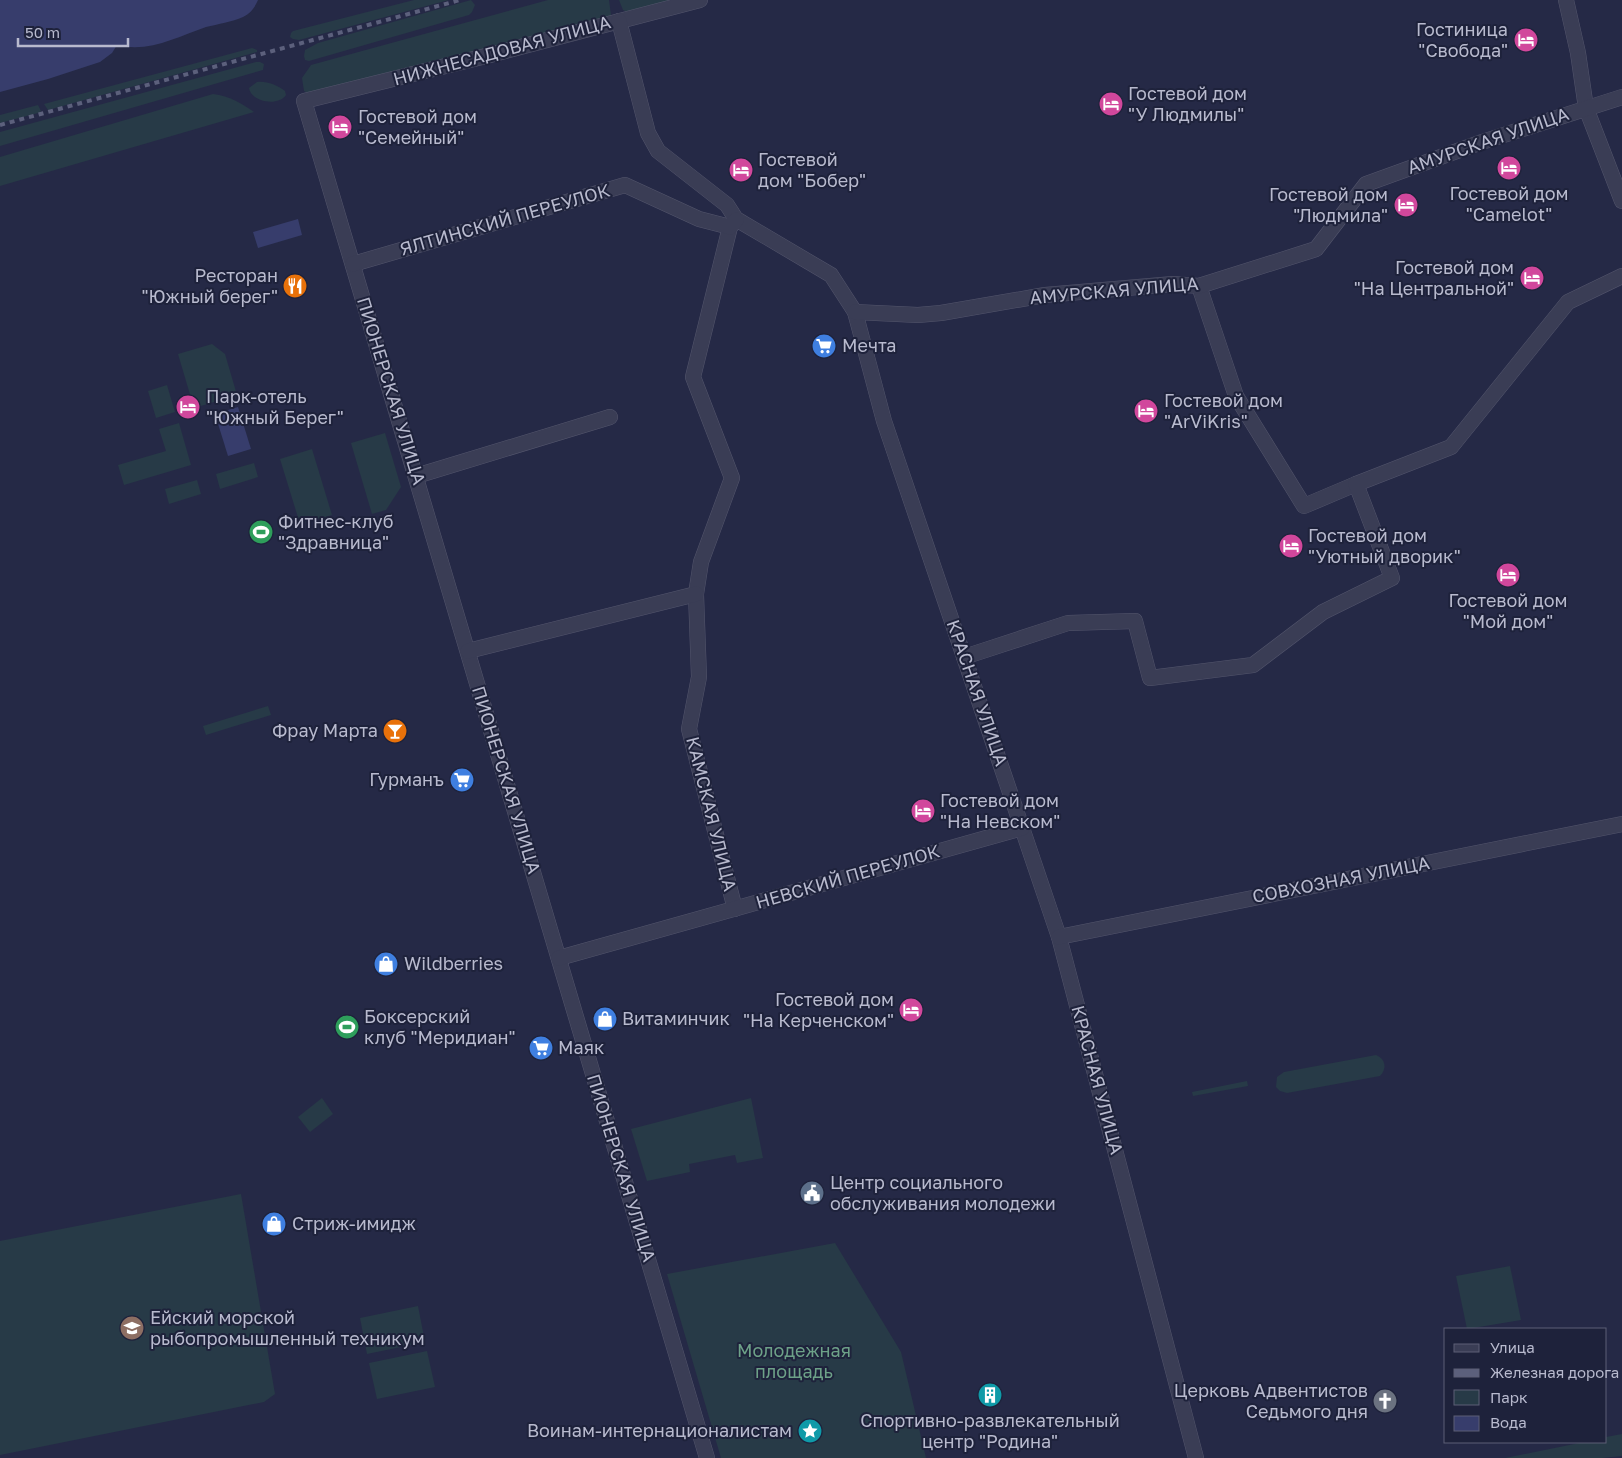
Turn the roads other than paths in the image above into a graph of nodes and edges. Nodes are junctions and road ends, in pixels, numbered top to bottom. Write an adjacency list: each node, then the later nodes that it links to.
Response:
1 (700, 0): 3 (street, НИЖНЕСАДОВАЯ УЛИЦА)
2 (1566, 0): 6 (street)
3 (619, 21): 5 (street, НИЖНЕСАДОВАЯ УЛИЦА); 8 (street, КРАСНАЯ УЛИЦА)
4 (1622, 97): 6 (street, АМУРСКАЯ УЛИЦА)
5 (304, 101): 9 (street, ПИОНЕРСКАЯ УЛИЦА)
6 (1586, 108): 7 (street); 11 (street, АМУРСКАЯ УЛИЦА)
7 (1622, 202)
8 (733, 223): 9 (street, ЯЛТИНСКИЙ ПЕРЕУЛОК); 12 (street, КРАСНАЯ УЛИЦА); 16 (street, КАМСКАЯ УЛИЦА)
9 (353, 264): 14 (street, ПИОНЕРСКАЯ УЛИЦА)
10 (1622, 276): 15 (street)
11 (1199, 286): 12 (street, АМУРСКАЯ УЛИЦА); 15 (street)
12 (855, 312): 18 (street, КРАСНАЯ УЛИЦА)
13 (610, 416): 14 (street)
14 (416, 476): 17 (street, ПИОНЕРСКАЯ УЛИЦА)
15 (1356, 484): 18 (street)
16 (696, 594): 17 (street); 21 (street, КАМСКАЯ УЛИЦА)
17 (468, 651): 23 (street, ПИОНЕРСКАЯ УЛИЦА)
18 (964, 657): 20 (street, КРАСНАЯ УЛИЦА)
19 (1622, 824): 22 (street, СОВХОЗНАЯ УЛИЦА)
20 (1022, 828): 21 (street, НЕВСКИЙ ПЕРЕУЛОК); 22 (street, КРАСНАЯ УЛИЦА)
21 (735, 909): 23 (street, НЕВСКИЙ ПЕРЕУЛОК)
22 (1059, 937): 25 (street, КРАСНАЯ УЛИЦА)
23 (559, 958): 24 (street, ПИОНЕРСКАЯ УЛИЦА)
24 (708, 1458)
25 (1196, 1458)

